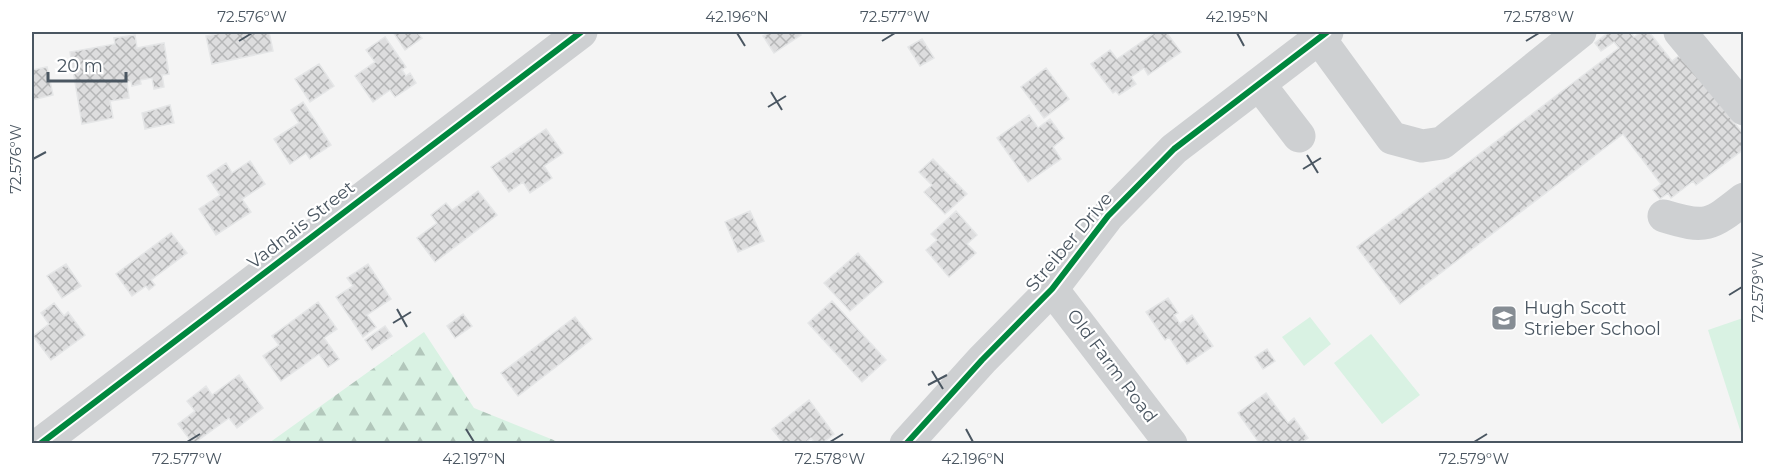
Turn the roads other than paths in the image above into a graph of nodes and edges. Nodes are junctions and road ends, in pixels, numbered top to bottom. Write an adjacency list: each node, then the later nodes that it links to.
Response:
1 (581, 32): 11 (street, Vadnais Street)
2 (1580, 32): 4 (street)
3 (1680, 32): 6 (street)
4 (1322, 35): 5 (street, Streiber Drive)
5 (1259, 84): 7 (street); 10 (street, Streiber Drive)
6 (1743, 110)
7 (1299, 136)
8 (1743, 199): 9 (street)
9 (1664, 216)
10 (1052, 289): 12 (street, Streiber Drive); 13 (street, Old Farm Road)
11 (40, 444)
12 (906, 444)
13 (1171, 444)

